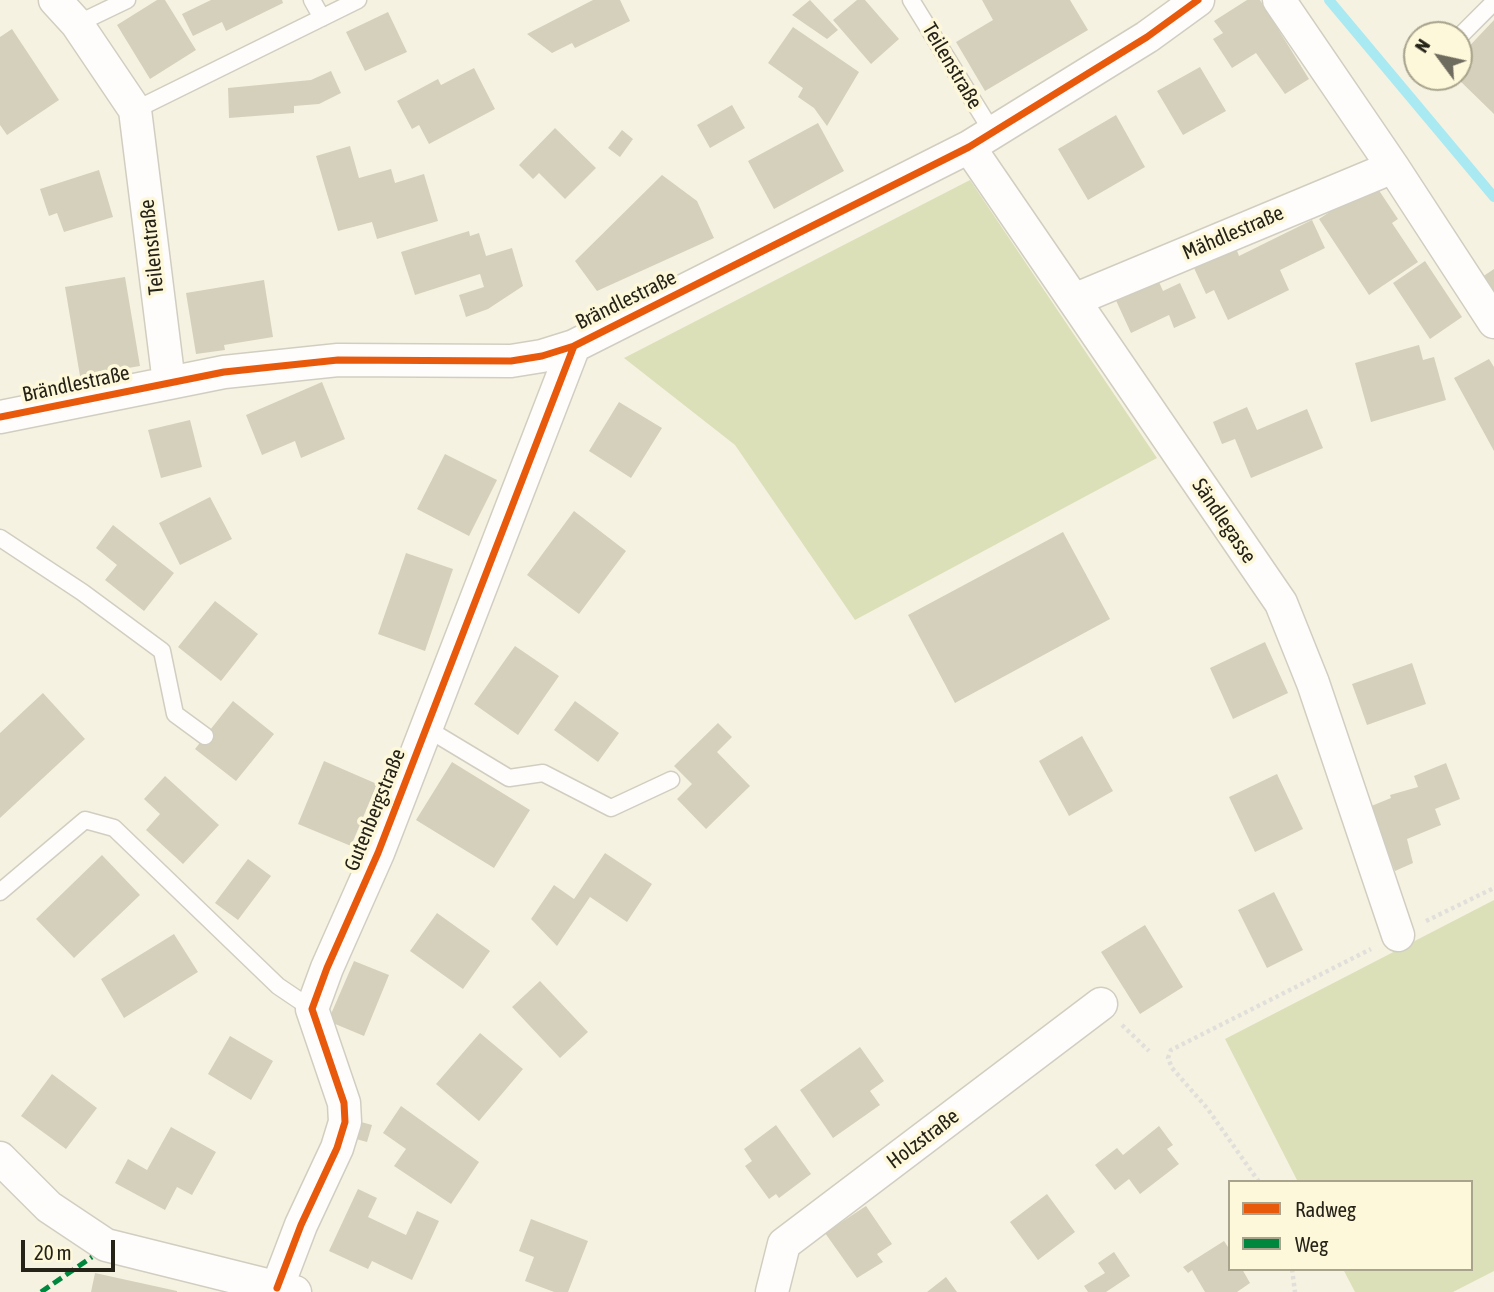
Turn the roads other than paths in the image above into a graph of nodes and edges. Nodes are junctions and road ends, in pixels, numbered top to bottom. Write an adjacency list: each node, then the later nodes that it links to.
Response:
1 (55, 0): 11 (street, Teilenstraße)
2 (127, 0): 11 (lane)
3 (313, 0): 9 (lane)
4 (358, 0): 9 (lane)
5 (911, 0): 13 (lane, Teilenstraße)
6 (1198, 0): 13 (street, Brändlestraße)
7 (1279, 0): 14 (street)
8 (1494, 2): 10 (lane)
9 (322, 18): 12 (lane)
10 (1473, 23)
11 (77, 24): 12 (street, Teilenstraße)
12 (135, 110): 18 (street, Teilenstraße)
13 (981, 140): 15 (street, Sändlegasse); 17 (street, Brändlestraße)
14 (1393, 167): 15 (street, Mähdlestraße); 16 (street)
15 (1074, 300): 25 (street, Sändlegasse)
16 (1494, 322)
17 (574, 346): 18 (street, Brändlestraße); 21 (street, Gutenbergstraße)
18 (169, 383): 19 (street, Brändlestraße)
19 (0, 417)
20 (0, 538): 22 (lane)
21 (426, 728): 23 (lane, Gutenbergstraße); 27 (street, Gutenbergstraße)
22 (205, 736)
23 (671, 780)
24 (0, 892): 27 (lane)
25 (1398, 935)
26 (1101, 1004): 31 (street, Holzstraße)
27 (312, 1009): 30 (street)
28 (0, 1158): 29 (street)
29 (224, 1284): 30 (street)
30 (286, 1290)
31 (772, 1292)

